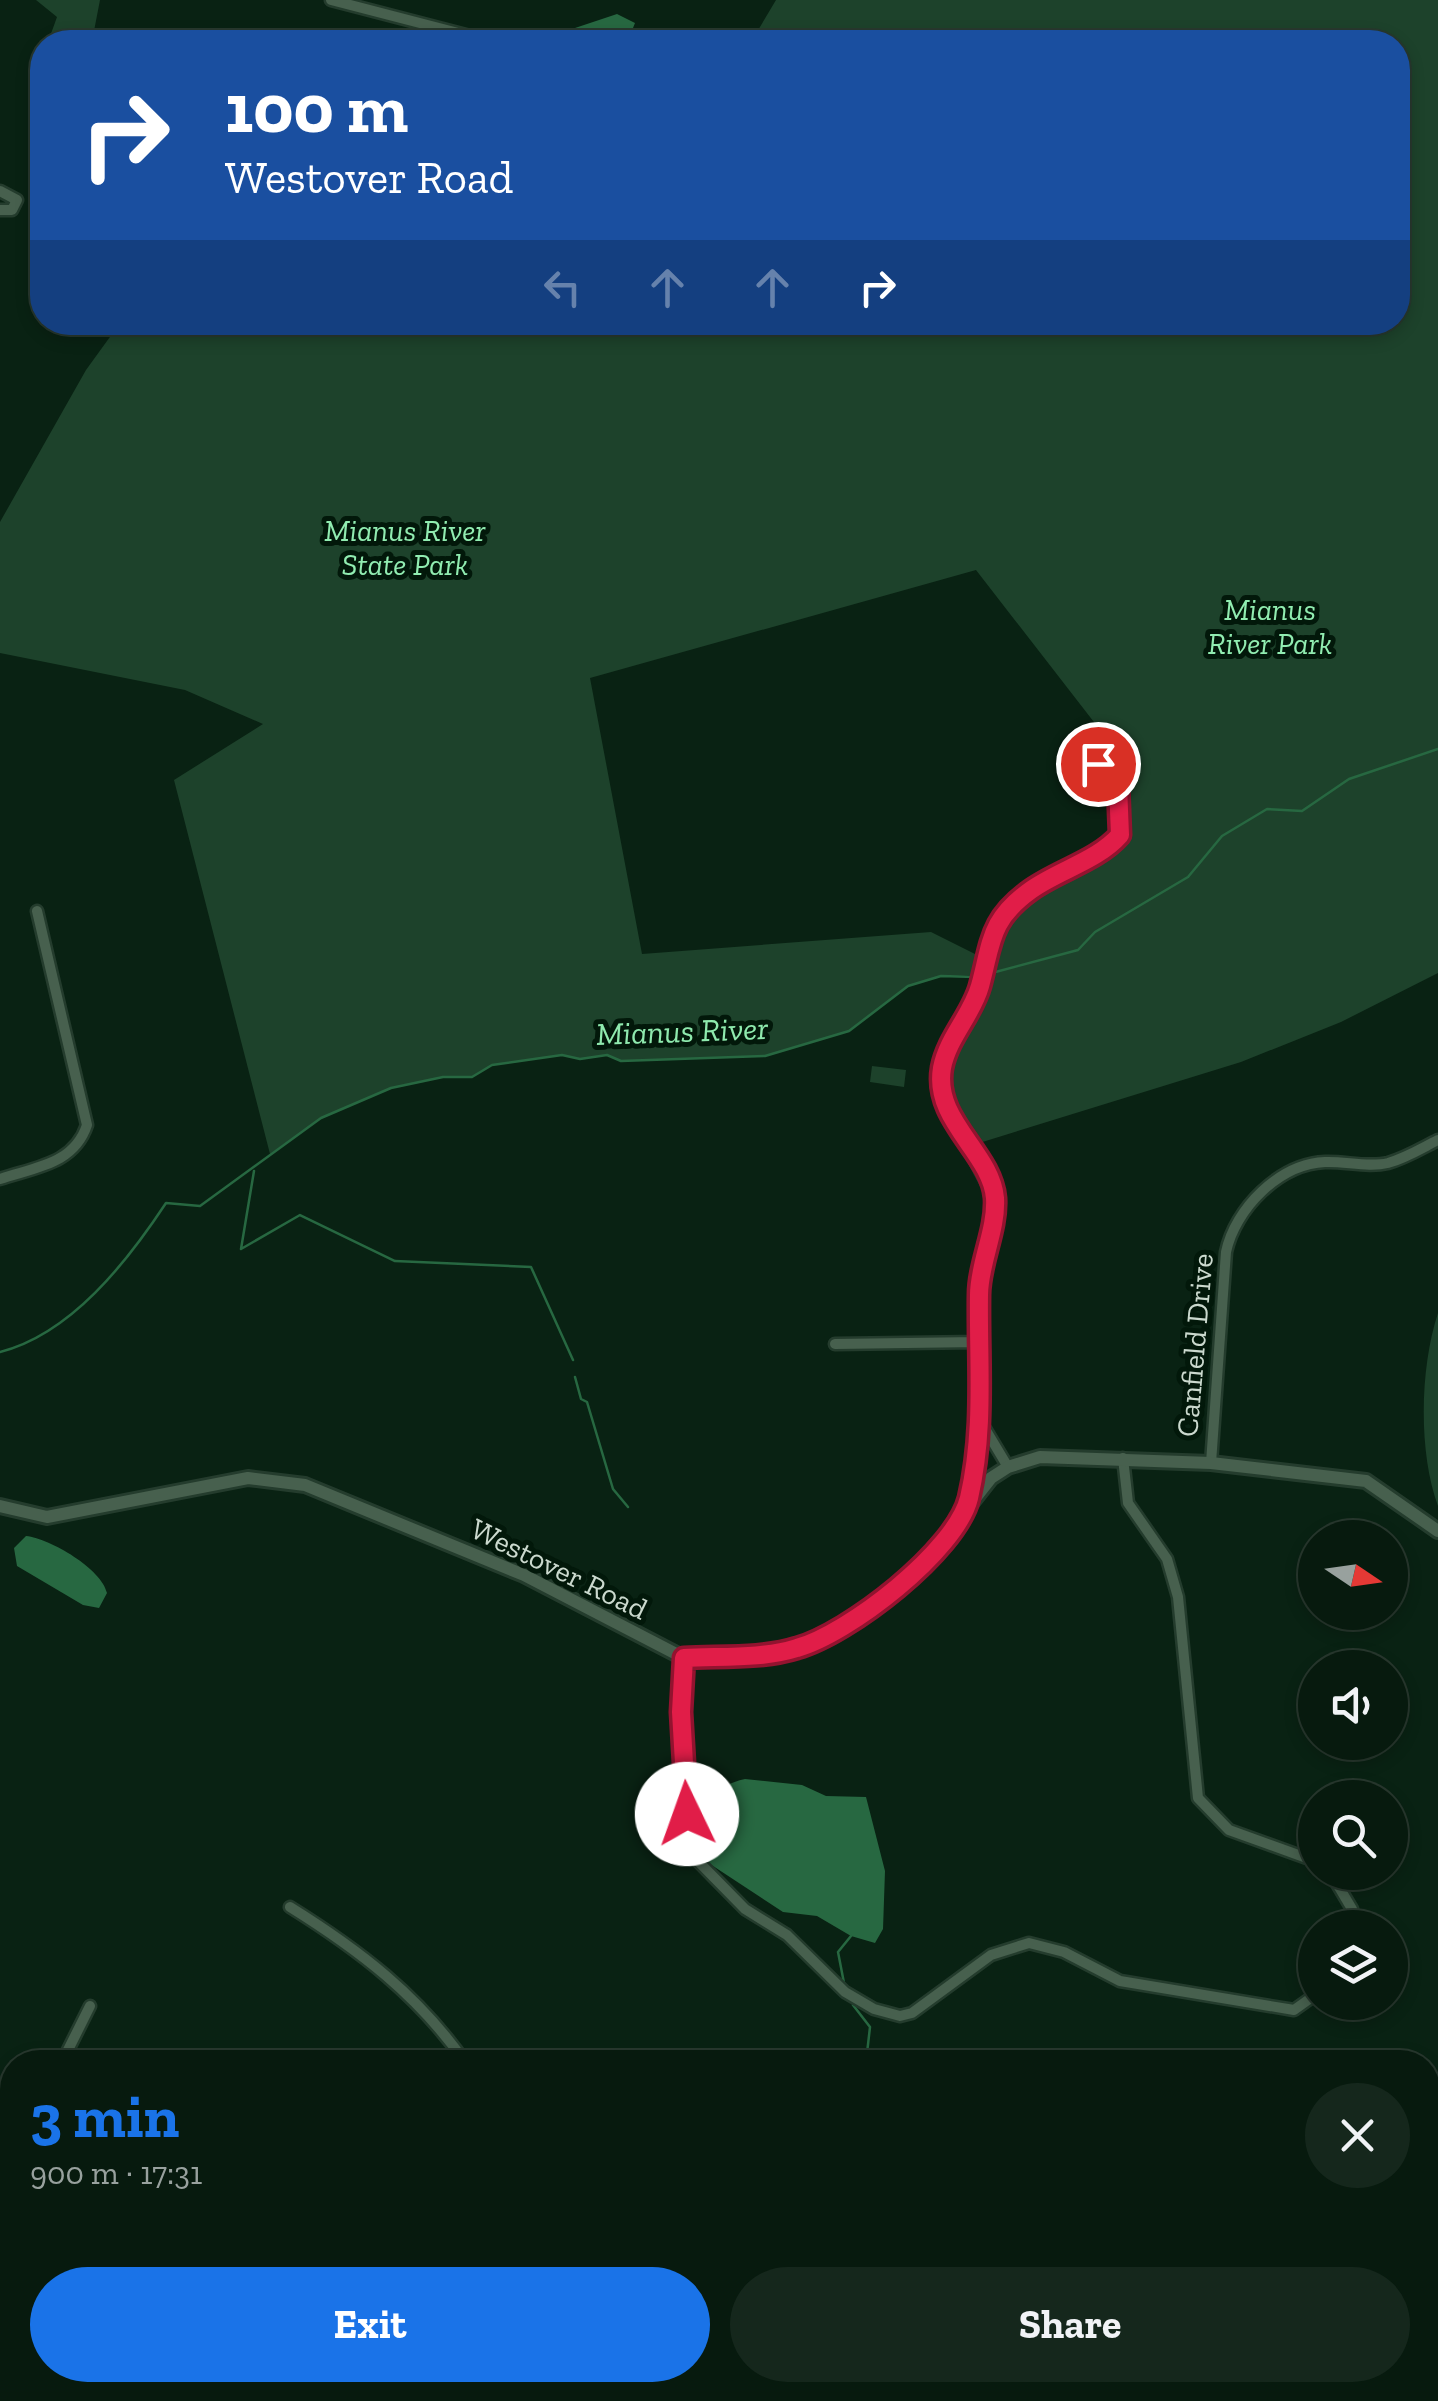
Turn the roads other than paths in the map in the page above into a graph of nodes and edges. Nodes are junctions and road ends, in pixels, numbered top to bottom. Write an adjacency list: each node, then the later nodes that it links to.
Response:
1 (331, 0): 2 (street)
2 (447, 30)
3 (0, 191): 4 (street)
4 (0, 210)
5 (1095, 764): 9 (street)
6 (36, 912): 8 (street)
7 (1438, 1140): 13 (street, Canfield Drive)
8 (0, 1179)
9 (978, 1342): 10 (street); 11 (street)
10 (835, 1344)
11 (981, 1422): 14 (street); 15 (street)
12 (1123, 1458): 13 (street); 14 (street); 19 (street)
13 (1211, 1463): 17 (street)
14 (1008, 1466): 15 (street)
15 (968, 1502): 18 (street)
16 (0, 1506): 18 (street, Westover Road)
17 (1438, 1531)
18 (684, 1658): 22 (street)
19 (1298, 1855)
20 (290, 1906): 24 (street)
21 (90, 2006): 23 (street)
22 (1298, 2007)
23 (68, 2050)
24 (456, 2050)

